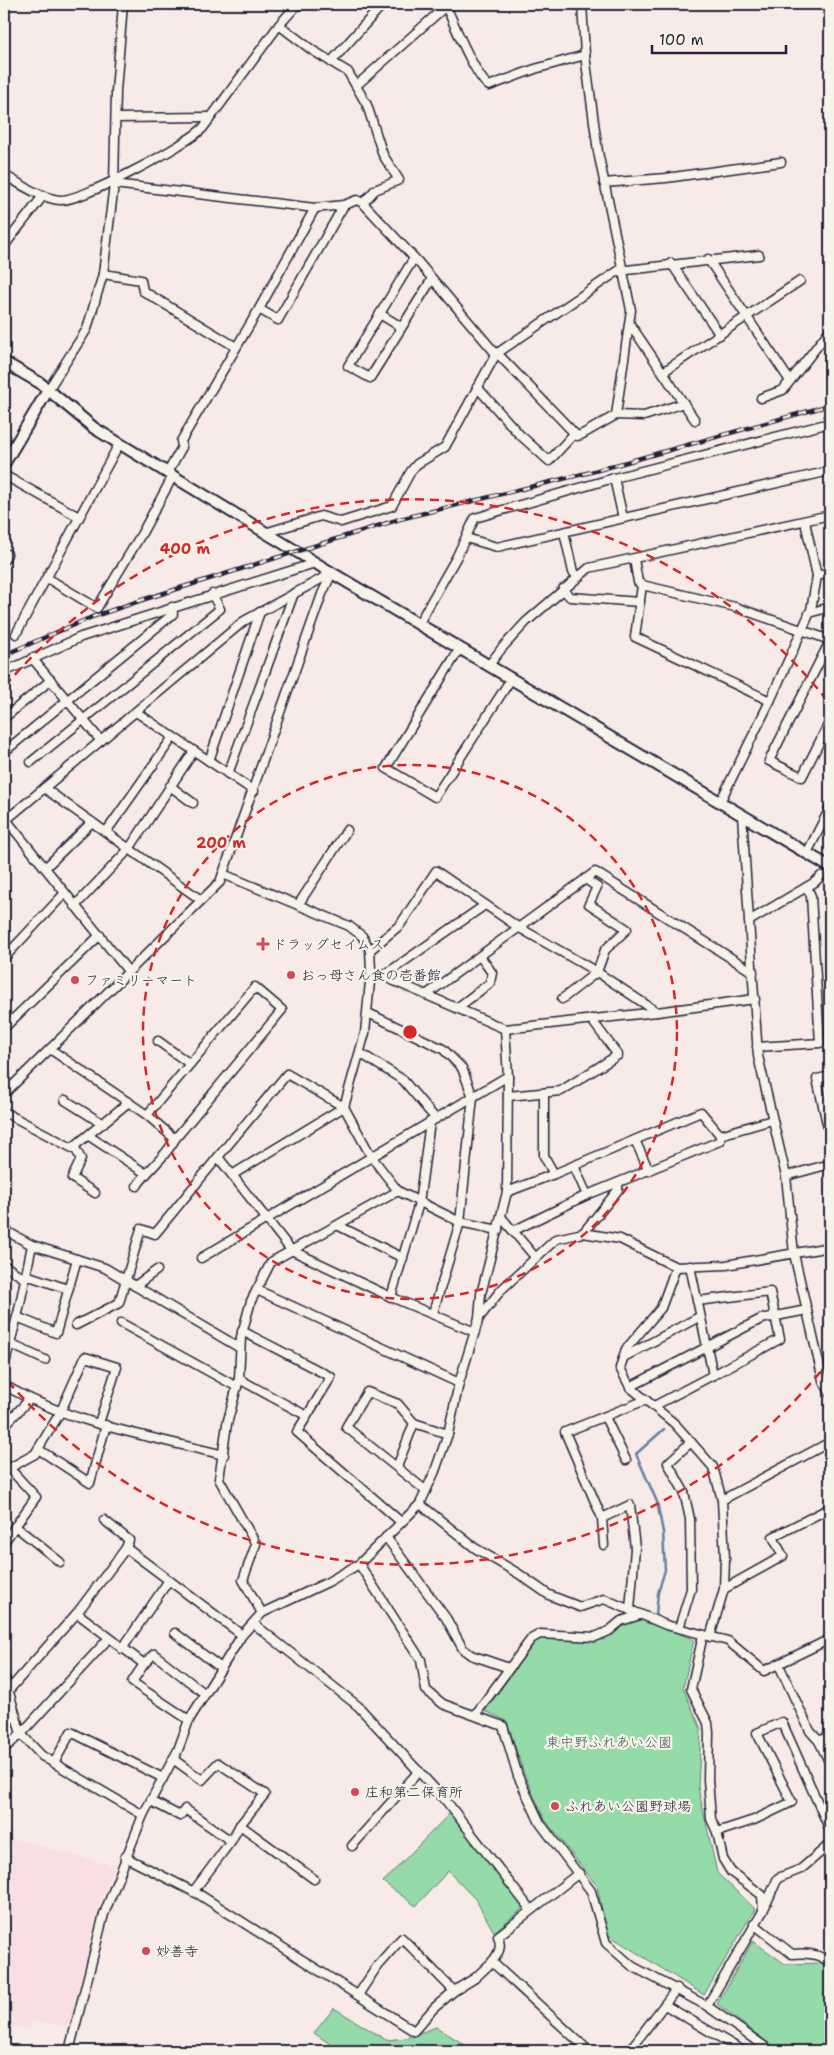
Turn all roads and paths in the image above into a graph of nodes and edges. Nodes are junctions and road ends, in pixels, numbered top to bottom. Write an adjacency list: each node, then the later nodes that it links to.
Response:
1 (123, 4): 10 (street)
2 (298, 4): 6 (street)
3 (383, 4): 8 (street)
4 (582, 4): 7 (street)
5 (445, 5): 7 (street); 9 (street)
6 (279, 25): 8 (street); 11 (street)
7 (585, 56): 15 (street)
8 (331, 62): 9 (street)
9 (357, 86): 17 (street)
10 (116, 118): 11 (street); 14 (street)
11 (210, 118): 14 (street)
12 (781, 162): 15 (street)
13 (4, 175): 16 (street)
14 (114, 182): 16 (street); 19 (street); 26 (street)
15 (604, 183): 25 (street)
16 (43, 196): 20 (street)
17 (363, 203): 18 (street); 22 (street)
18 (344, 205): 19 (street); 29 (street)
19 (315, 208): 29 (street)
20 (4, 246)
21 (759, 255): 23 (street)
22 (414, 258): 27 (street); 30 (street)
23 (708, 259): 24 (street); 31 (street)
24 (672, 263): 25 (street); 35 (street)
25 (624, 269): 32 (street); 37 (street)
26 (103, 274): 36 (street); 42 (street)
27 (432, 279): 33 (street); 37 (street)
28 (800, 281): 31 (street)
29 (259, 309): 36 (street)
30 (380, 314): 33 (street); 33 (street)
31 (746, 316): 35 (street); 40 (street)
32 (630, 324): 39 (street); 45 (street)
33 (401, 327)
34 (830, 330): 40 (street)
35 (720, 335): 39 (street)
36 (236, 346): 52 (street)
37 (497, 353): 41 (street); 48 (street)
38 (4, 362): 42 (street)
39 (663, 372): 44 (street)
40 (790, 381): 43 (street)
41 (477, 388): 48 (street); 59 (street)
42 (48, 390): 49 (street); 50 (street)
43 (761, 398)
44 (684, 403): 45 (street); 46 (street)
45 (616, 415): 48 (street)
46 (695, 420)
47 (830, 423): 54 (street)
48 (577, 436)
49 (119, 444): 52 (street); 56 (street)
50 (4, 464)
51 (830, 471): 57 (street)
52 (171, 474): 59 (street); 70 (street)
53 (4, 475): 56 (street)
54 (614, 478): 57 (street); 61 (street)
55 (830, 515): 58 (street)
56 (79, 516): 70 (street)
57 (624, 518): 60 (street)
58 (805, 522): 63 (street); 68 (street)
59 (268, 532): 65 (street)
60 (564, 532): 61 (street); 69 (street)
61 (466, 538): 80 (street)
62 (4, 553): 64 (street)
63 (634, 559): 69 (street); 71 (street)
64 (4, 560)
65 (315, 563): 67 (street); 74 (street)
66 (830, 572): 68 (street)
67 (332, 573): 73 (street); 80 (street); 105 (street)
68 (817, 576): 79 (street)
69 (578, 577): 72 (street)
70 (47, 578): 82 (street)
71 (642, 585): 75 (street); 81 (street)
72 (563, 589): 75 (street); 86 (street)
73 (294, 593): 78 (street); 102 (street)
74 (212, 594): 76 (street); 94 (street)
75 (640, 602): 91 (street)
76 (172, 607): 85 (street); 90 (street)
77 (830, 607): 79 (street)
78 (260, 612): 92 (street); 100 (street)
79 (809, 613): 81 (street)
80 (419, 623): 84 (street)
81 (803, 629): 83 (street); 91 (street)
82 (16, 634)
83 (830, 640): 95 (street)
84 (460, 648): 86 (street); 88 (street)
85 (32, 658): 87 (street); 89 (street)
86 (489, 665): 88 (street)
87 (4, 672)
88 (511, 679): 106 (street)
89 (51, 680): 90 (street); 93 (street)
90 (67, 700): 94 (street); 99 (street)
91 (770, 701): 106 (street)
92 (136, 712): 96 (street); 97 (street)
93 (4, 718)
94 (83, 719): 97 (street); 101 (street)
95 (830, 721)
96 (173, 737): 98 (street); 113 (street)
97 (101, 741): 104 (street)
98 (194, 750): 100 (street); 103 (street)
99 (4, 752)
100 (209, 761): 102 (street)
101 (31, 762)
102 (228, 774): 105 (street)
103 (170, 786): 107 (street); 114 (street)
104 (44, 788): 110 (street); 111 (street)
105 (254, 791): 118 (street)
106 (720, 802): 109 (street)
107 (193, 803)
108 (830, 808): 115 (street)
109 (742, 815): 115 (street); 127 (street)
110 (4, 817): 117 (street)
111 (92, 822): 113 (street); 117 (street)
112 (347, 830): 124 (street)
113 (106, 832): 114 (street)
114 (129, 849): 123 (street); 126 (street)
115 (807, 853): 116 (street)
116 (830, 867)
117 (45, 868): 122 (street)
118 (223, 874): 123 (street); 124 (street)
119 (821, 876): 121 (street)
120 (586, 879): 128 (street); 135 (street); 136 (street)
121 (807, 887): 127 (street); 149 (street)
122 (65, 893): 126 (street); 132 (street)
123 (201, 900): 133 (street)
124 (298, 905): 130 (street)
125 (485, 905): 128 (street); 130 (street); 137 (street)
126 (75, 906): 129 (street)
127 (749, 921): 136 (street)
128 (518, 927): 131 (street); 135 (street)
129 (100, 935): 133 (street); 145 (street)
130 (370, 950): 134 (street)
131 (480, 956): 138 (street); 141 (street)
132 (4, 958)
133 (128, 971): 148 (street)
134 (371, 971): 137 (street); 143 (street)
135 (596, 972): 139 (street); 142 (street)
136 (752, 972): 140 (street)
137 (383, 976): 138 (street)
138 (426, 995): 141 (street)
139 (562, 999)
140 (755, 999): 142 (street); 149 (street)
141 (457, 1008): 146 (street)
142 (657, 1012): 144 (street)
143 (368, 1014): 150 (street); 157 (street)
144 (591, 1019): 146 (street); 155 (street)
145 (4, 1028)
146 (505, 1029): 152 (street)
147 (158, 1041): 151 (street)
148 (50, 1048): 154 (street); 159 (street)
149 (757, 1048): 164 (street)
150 (360, 1053): 160 (street); 163 (street)
151 (190, 1064): 162 (street); 169 (street)
152 (508, 1076): 156 (street); 157 (street)
153 (830, 1076): 168 (street)
154 (6, 1088)
155 (544, 1093): 156 (street); 178 (street)
156 (508, 1096): 184 (street)
157 (473, 1097): 163 (street); 190 (street)
158 (65, 1100): 165 (street)
159 (129, 1102): 162 (street); 165 (street)
160 (344, 1107): 172 (street); 173 (street); 179 (street)
161 (4, 1112): 171 (street)
162 (147, 1115): 169 (street)
163 (433, 1120): 172 (street); 187 (street)
164 (772, 1120): 166 (street); 180 (street)
165 (103, 1124): 167 (street)
166 (720, 1135): 170 (street); 176 (street)
167 (89, 1136): 171 (street); 177 (street)
168 (830, 1137)
169 (175, 1139): 177 (street)
170 (635, 1140): 175 (street); 176 (street)
171 (74, 1146): 185 (street)
172 (371, 1156): 183 (street); 189 (street)
173 (218, 1157): 179 (street); 209 (street)
174 (830, 1164): 180 (street)
175 (574, 1166): 178 (street); 186 (street)
176 (649, 1170): 181 (street)
177 (145, 1174): 182 (street)
178 (554, 1174): 184 (street)
179 (232, 1175): 189 (street)
180 (786, 1176): 199 (street)
181 (618, 1184): 186 (street); 195 (street)
182 (137, 1186)
183 (398, 1191): 187 (street); 191 (street)
184 (507, 1192): 188 (street)
185 (95, 1193)
186 (587, 1195): 193 (street)
187 (419, 1203): 190 (street); 202 (street)
188 (502, 1218): 192 (street); 193 (street)
189 (267, 1219): 198 (street); 201 (street)
190 (460, 1222): 192 (street); 216 (street)
191 (339, 1226): 198 (street); 202 (street)
192 (498, 1230): 220 (street)
193 (513, 1231): 200 (street)
194 (5, 1232): 196 (street)
195 (583, 1233): 200 (street); 206 (street)
196 (32, 1245): 203 (street); 208 (street)
197 (830, 1247): 199 (street)
198 (291, 1250): 212 (street); 213 (street)
199 (794, 1254): 205 (street); 215 (street)
200 (535, 1257): 220 (street)
201 (201, 1258)
202 (403, 1258): 213 (street)
203 (77, 1259): 209 (street); 211 (street)
204 (4, 1266): 208 (street)
205 (690, 1266): 206 (street); 214 (street)
206 (676, 1267): 228 (street)
207 (157, 1270): 210 (street)
208 (26, 1275): 211 (street); 219 (street)
209 (125, 1280): 210 (street); 222 (street)
210 (135, 1286): 227 (street)
211 (68, 1289): 219 (street)
212 (257, 1290): 223 (street); 234 (street)
213 (392, 1297): 216 (street)
214 (697, 1301): 217 (street); 218 (street)
215 (807, 1310): 217 (street); 232 (street)
216 (433, 1313): 224 (street)
217 (775, 1316): 226 (street); 231 (street)
218 (700, 1317): 226 (street); 228 (street)
219 (17, 1318): 225 (street)
220 (480, 1318): 224 (street)
221 (121, 1323): 233 (street)
222 (76, 1325)
223 (242, 1332): 227 (street); 242 (street)
224 (475, 1332): 234 (street)
225 (10, 1344): 229 (street); 230 (street)
226 (706, 1347): 231 (street); 236 (street)
227 (240, 1348): 233 (street)
228 (624, 1357): 236 (street)
229 (45, 1360)
230 (4, 1367)
231 (713, 1376): 240 (street)
232 (827, 1378): 237 (street)
233 (238, 1383): 242 (street); 251 (street)
234 (460, 1383): 247 (street)
235 (4, 1385): 238 (street)
236 (630, 1387): 239 (street)
237 (830, 1393)
238 (29, 1400): 241 (street); 246 (street)
239 (646, 1400): 240 (street); 243 (street)
240 (654, 1406): 248 (street)
241 (60, 1413): 245 (street); 245 (street); 250 (street)
242 (307, 1416): 261 (street)
243 (605, 1416): 252 (street); 259 (street)
244 (414, 1423): 247 (street); 253 (street); 253 (street)
245 (103, 1424): 250 (street); 251 (street)
246 (4, 1426)
247 (448, 1434): 255 (street)
248 (691, 1442): 256 (street); 276 (street)
249 (830, 1442): 256 (street)
250 (38, 1449): 254 (street)
251 (224, 1455): 273 (street)
252 (626, 1460)
253 (397, 1467): 255 (street)
254 (7, 1470): 262 (street)
255 (425, 1490): 257 (street)
256 (722, 1500): 270 (street)
257 (420, 1504): 261 (street); 271 (street)
258 (830, 1508): 270 (street)
259 (602, 1518): 265 (street); 271 (street)
260 (104, 1520): 266 (street)
261 (401, 1522): 263 (street)
262 (15, 1526): 264 (street); 267 (street)
263 (386, 1537): 268 (street); 286 (street)
264 (4, 1542)
265 (604, 1545)
266 (126, 1548): 269 (street); 272 (street)
267 (60, 1562)
268 (360, 1564): 273 (street); 291 (street)
269 (169, 1580): 278 (street); 282 (street)
270 (724, 1589): 279 (street)
271 (630, 1610): 274 (street)
272 (77, 1613): 280 (street); 288 (street)
273 (262, 1613): 275 (street)
274 (640, 1615): 276 (street); 286 (street)
275 (254, 1624): 278 (street); 301 (street)
276 (679, 1628): 279 (street)
277 (175, 1633): 285 (street)
278 (242, 1635): 285 (street)
279 (706, 1636): 284 (street); 307 (street)
280 (108, 1638): 282 (street); 294 (street)
281 (830, 1639): 284 (street)
282 (122, 1649): 283 (street)
283 (144, 1664): 289 (street); 292 (street)
284 (779, 1665): 296 (street)
285 (221, 1668): 289 (street)
286 (509, 1668): 291 (street)
287 (4, 1675): 288 (street)
288 (9, 1690): 290 (street)
289 (204, 1693): 292 (street)
290 (15, 1715): 293 (street); 294 (street)
291 (475, 1716): 312 (street)
292 (189, 1720): 298 (street)
293 (4, 1724)
294 (21, 1734): 297 (street); 299 (street)
295 (830, 1736): 296 (street)
296 (819, 1741): 300 (street)
297 (4, 1749)
298 (173, 1759): 302 (street); 305 (street)
299 (54, 1763): 302 (street); 304 (street)
300 (830, 1764)
301 (419, 1771): 310 (street); 315 (street)
302 (163, 1778): 303 (street)
303 (151, 1801): 304 (street); 308 (street)
304 (143, 1816): 311 (street)
305 (240, 1825): 308 (street); 313 (street)
306 (830, 1830): 307 (street)
307 (717, 1832): 316 (street)
308 (231, 1841): 314 (street)
309 (830, 1844): 316 (street)
310 (352, 1846)
311 (125, 1857): 314 (street); 326 (street)
312 (579, 1873): 315 (street); 320 (street)
313 (314, 1879)
314 (193, 1892): 322 (street)
315 (530, 1909): 318 (street)
316 (763, 1910): 317 (street)
317 (754, 1924): 319 (street); 324 (street)
318 (492, 1962): 321 (street); 327 (street)
319 (830, 1963)
320 (677, 1988): 323 (street); 324 (street)
321 (454, 1991): 322 (street); 322 (street)
322 (358, 1995)
323 (665, 2005): 325 (street); 328 (street)
324 (707, 2006): 329 (street)
325 (739, 2050)
326 (68, 2051)
327 (589, 2051)
328 (629, 2051)
329 (771, 2051)

